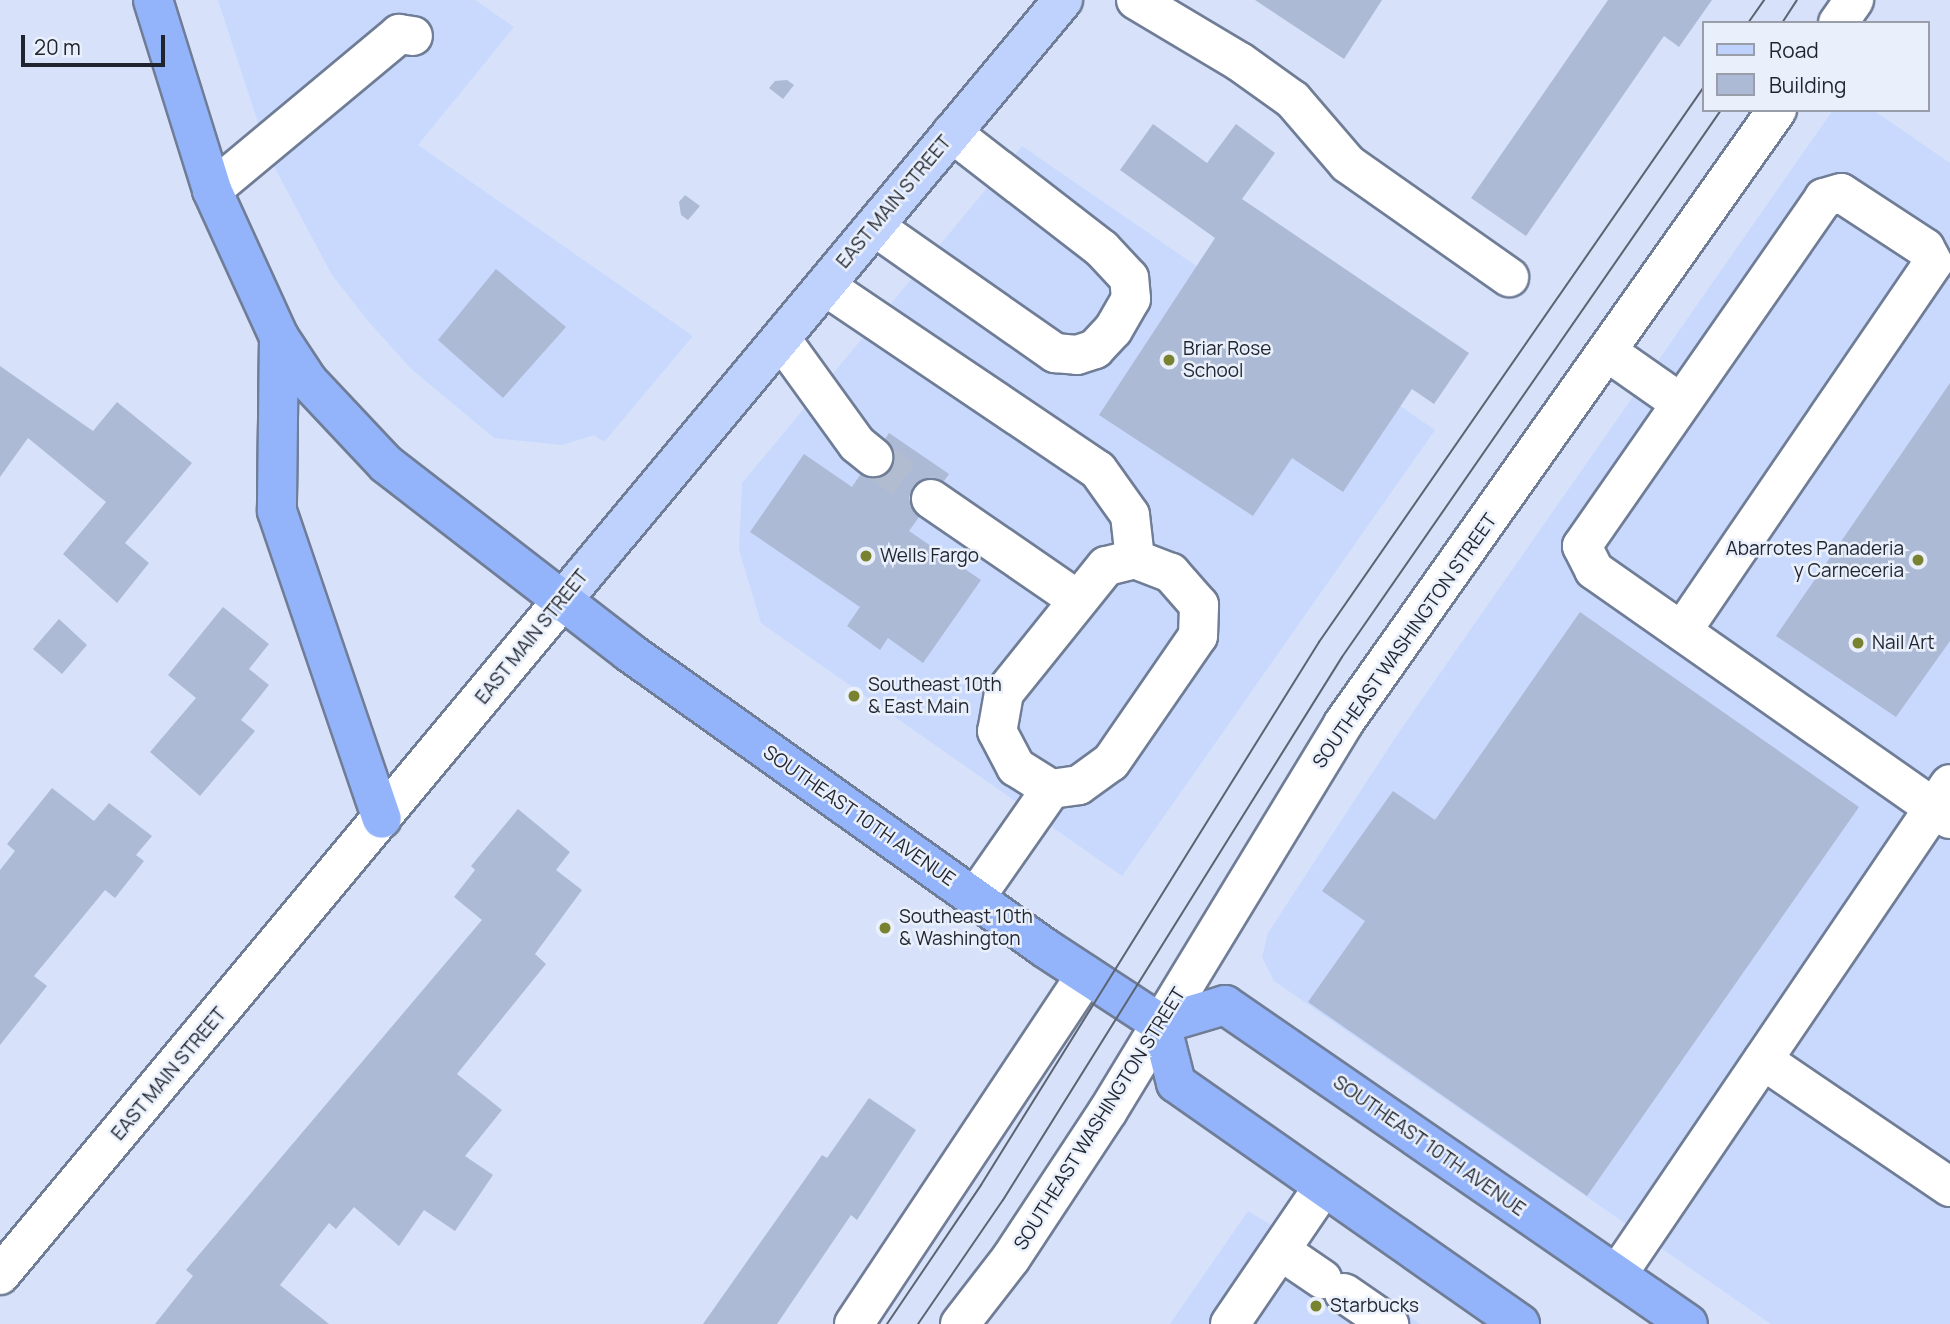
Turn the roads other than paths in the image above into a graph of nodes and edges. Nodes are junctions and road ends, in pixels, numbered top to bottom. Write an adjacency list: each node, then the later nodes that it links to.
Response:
1 (153, 0): 9 (highway, SOUTHEAST 10TH AVENUE)
2 (1063, 0): 8 (main road, EAST MAIN STREET)
3 (1136, 0): 11 (street)
4 (1854, 0): 5 (street)
5 (1839, 21)
6 (413, 36): 9 (street)
7 (1776, 112): 15 (street, SOUTHEAST WASHINGTON STREET)
8 (952, 133): 10 (main road, EAST MAIN STREET); 10 (street)
9 (212, 190): 13 (highway, SOUTHEAST 10TH AVENUE)
10 (875, 227): 12 (main road, EAST MAIN STREET)
11 (1509, 277)
12 (825, 286): 14 (main road, EAST MAIN STREET); 19 (street)
13 (279, 337): 21 (highway, SOUTHEAST 10TH AVENUE); 25 (highway)
14 (781, 339): 17 (street); 21 (main road, EAST MAIN STREET)
15 (1609, 353): 16 (street); 28 (street, SOUTHEAST WASHINGTON STREET)
16 (1679, 402): 22 (street); 22 (street)
17 (873, 457)
18 (931, 499): 20 (street)
19 (1135, 559): 20 (street); 23 (street)
20 (1078, 600): 23 (street)
21 (561, 602): 25 (street, EAST MAIN STREET); 26 (highway, SOUTHEAST 10TH AVENUE)
22 (1682, 631): 24 (street)
23 (1051, 789): 26 (street)
24 (1945, 804): 29 (street)
25 (382, 819): 33 (street, EAST MAIN STREET)
26 (975, 898): 27 (highway, SOUTHEAST 10TH AVENUE)
27 (1086, 975): 28 (highway, SOUTHEAST 10TH AVENUE); 35 (street)
28 (1161, 1024): 30 (highway); 34 (highway, SOUTHEAST 10TH AVENUE); 36 (street, SOUTHEAST WASHINGTON STREET)
29 (1763, 1060): 31 (street); 34 (street)
30 (1323, 1187): 32 (street); 39 (highway)
31 (1950, 1187)
32 (1280, 1251): 37 (street); 38 (street)
33 (0, 1275)
34 (1617, 1275): 40 (highway, SOUTHEAST 10TH AVENUE)
35 (854, 1324)
36 (960, 1324)
37 (1230, 1324)
38 (1389, 1324)
39 (1519, 1324)
40 (1688, 1324)

